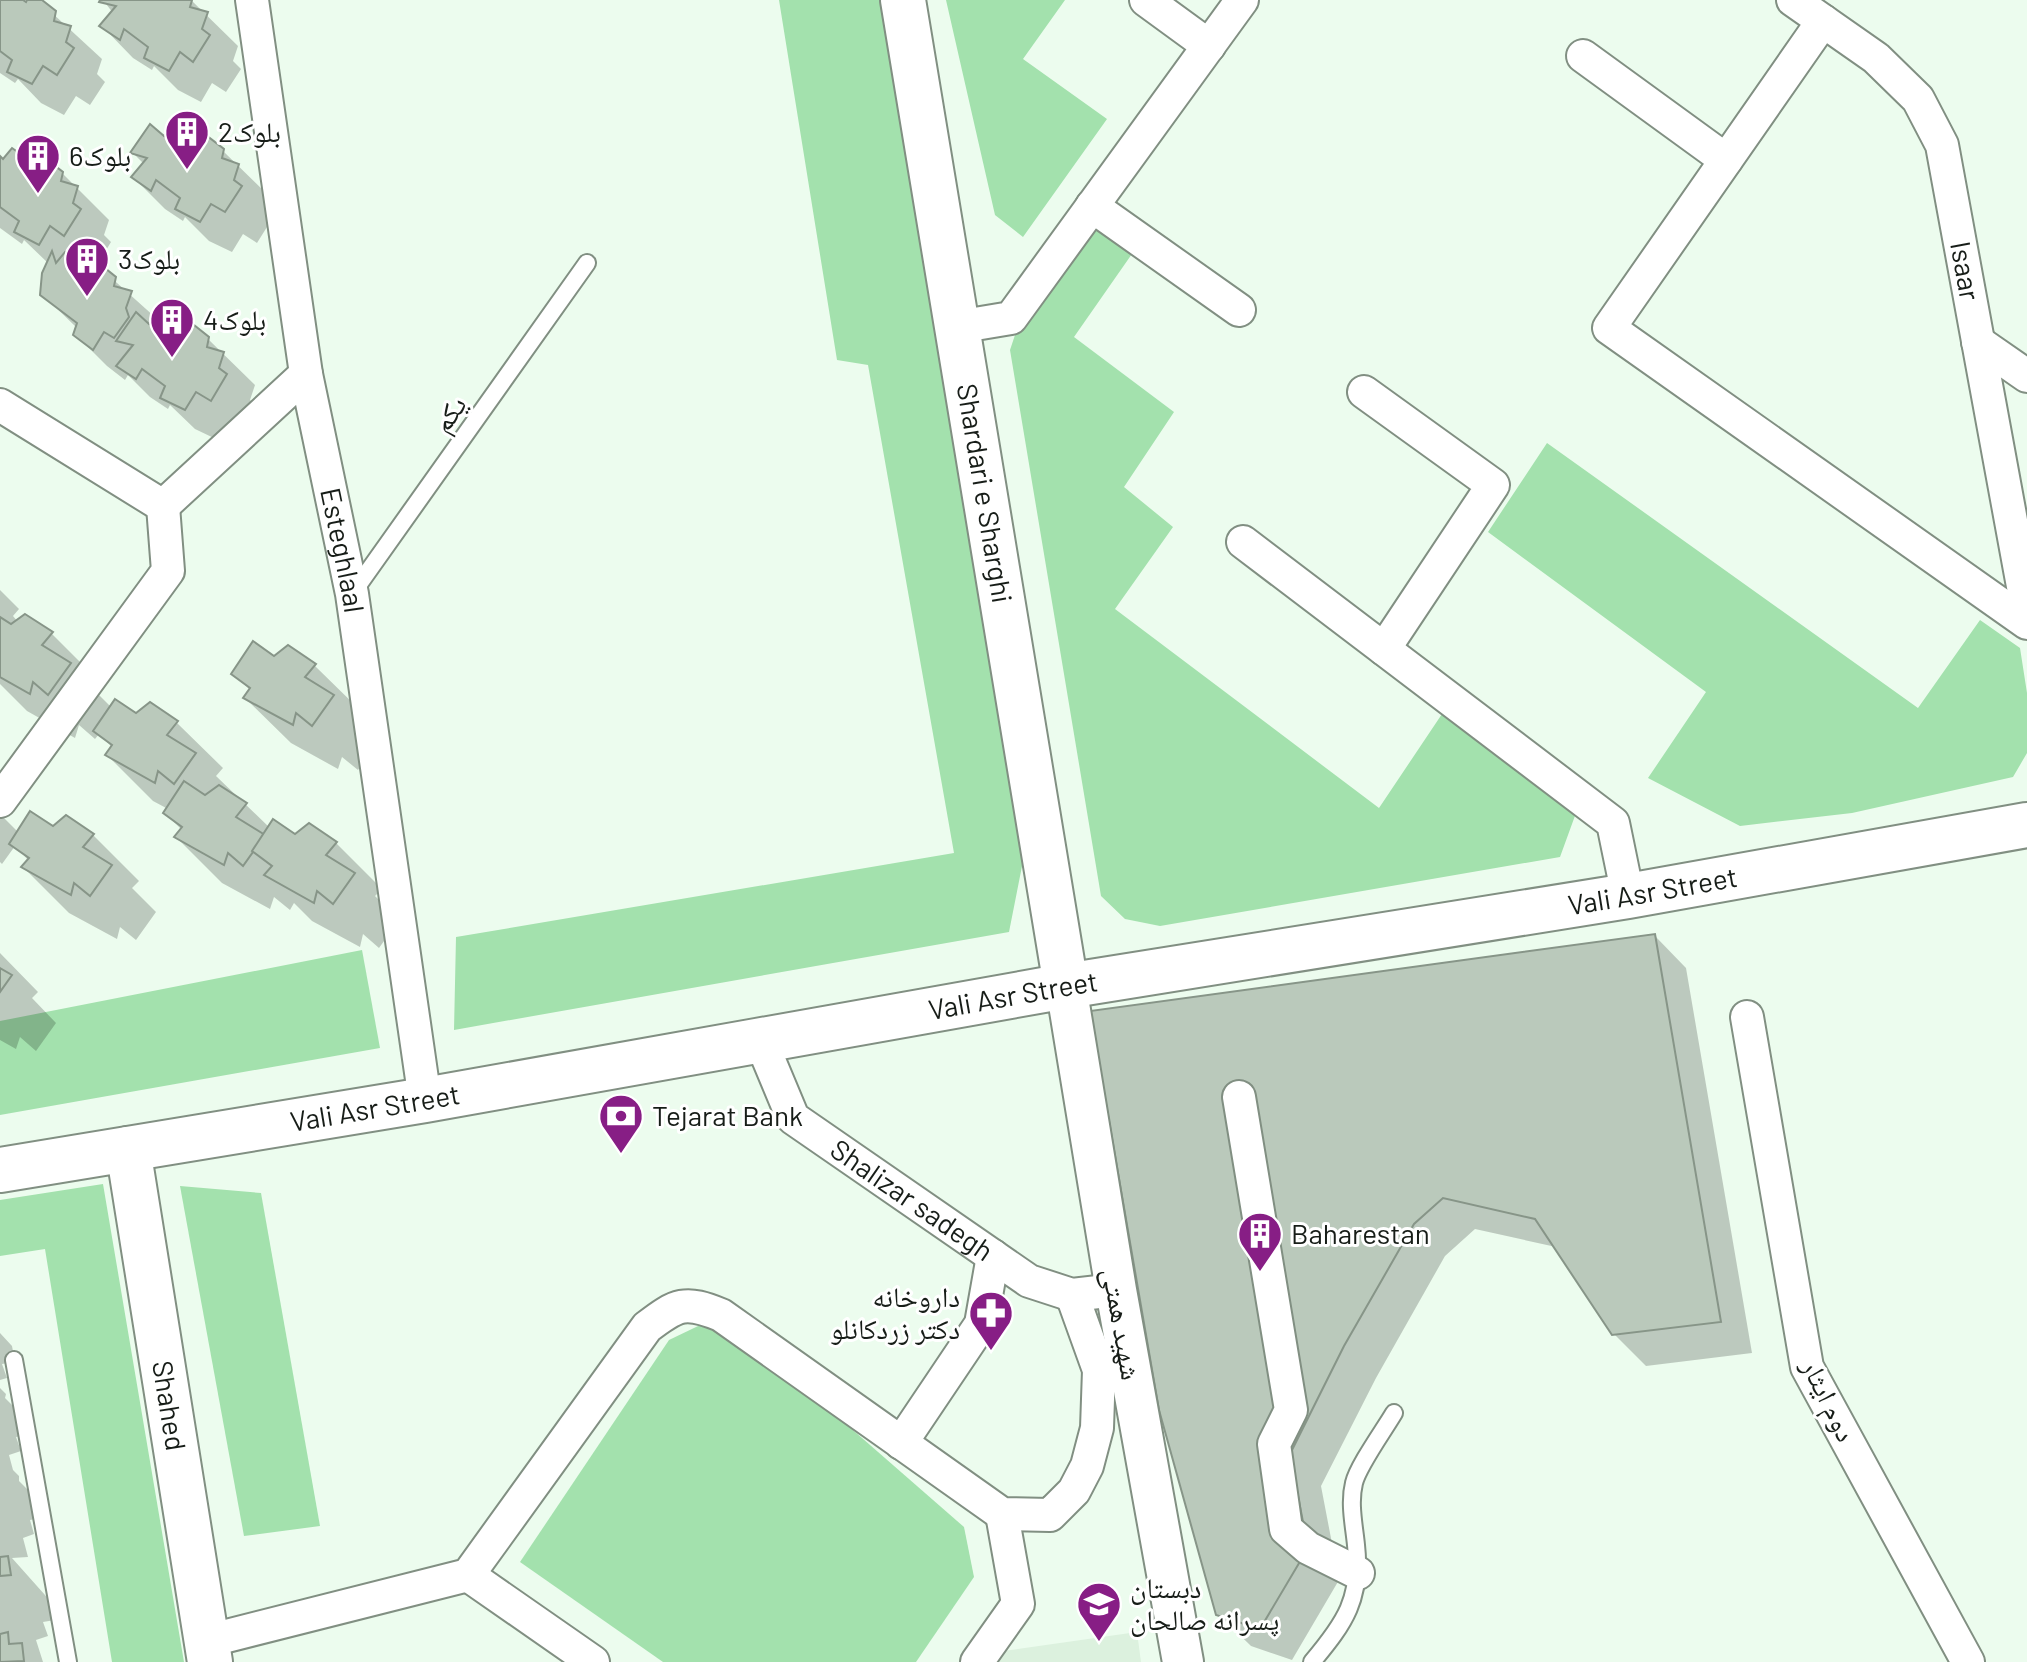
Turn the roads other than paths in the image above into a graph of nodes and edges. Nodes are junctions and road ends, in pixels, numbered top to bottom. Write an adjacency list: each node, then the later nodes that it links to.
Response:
1 (252, 0): 15 (street, Esteghlaal)
2 (903, 0): 13 (main road, Shardari e Sharghi)
3 (1146, 0): 7 (street)
4 (1242, 0): 7 (street)
5 (1793, 0): 6 (street, Isaar)
6 (1823, 21): 9 (street); 14 (street, Isaar)
7 (1209, 46): 10 (street)
8 (1583, 56): 9 (street)
9 (1726, 160): 23 (street)
10 (1092, 206): 12 (street); 13 (street)
11 (587, 263): 21 (lane, یکم)
12 (1239, 310)
13 (957, 327): 28 (main road, Shardari e Sharghi)
14 (1978, 342): 16 (street); 22 (street, Isaar)
15 (306, 374): 19 (street); 21 (street, Esteghlaal)
16 (2027, 376)
17 (1364, 392): 24 (street)
18 (0, 405): 19 (street)
19 (163, 506): 25 (street)
20 (1243, 542): 24 (street)
21 (352, 594): 32 (street, Esteghlaal)
22 (2027, 608)
23 (2027, 623)
24 (1384, 649): 27 (street)
25 (0, 801)
26 (2027, 825): 27 (main road, Vali Asr Street)
27 (1628, 896): 28 (main road, Vali Asr Street)
28 (1066, 986): 30 (main road, Vali Asr Street); 36 (street, شهید همتی)
29 (1747, 1017): 50 (street, دوم ایثار)
30 (760, 1039): 32 (main road, Vali Asr Street); 35 (street, Shalizar sadegh)
31 (1239, 1097): 42 (street)
32 (425, 1100): 33 (main road, Vali Asr Street)
33 (128, 1149): 34 (main road, Vali Asr Street); 44 (main road, Shahed)
34 (0, 1170)
35 (993, 1256): 37 (street, Shalizar sadegh); 40 (street)
36 (1116, 1290): 37 (street, Shalizar sadegh); 48 (street, شهید همتی)
37 (1072, 1295): 41 (street)
38 (14, 1360): 45 (lane)
39 (1394, 1413): 42 (lane)
40 (901, 1443): 41 (street); 43 (street)
41 (1002, 1514): 47 (street)
42 (1358, 1573): 49 (lane)
43 (468, 1575): 44 (street); 46 (street)
44 (209, 1651)
45 (68, 1662)
46 (593, 1662)
47 (977, 1662)
48 (1183, 1662)
49 (1312, 1662)
50 (1968, 1662)

